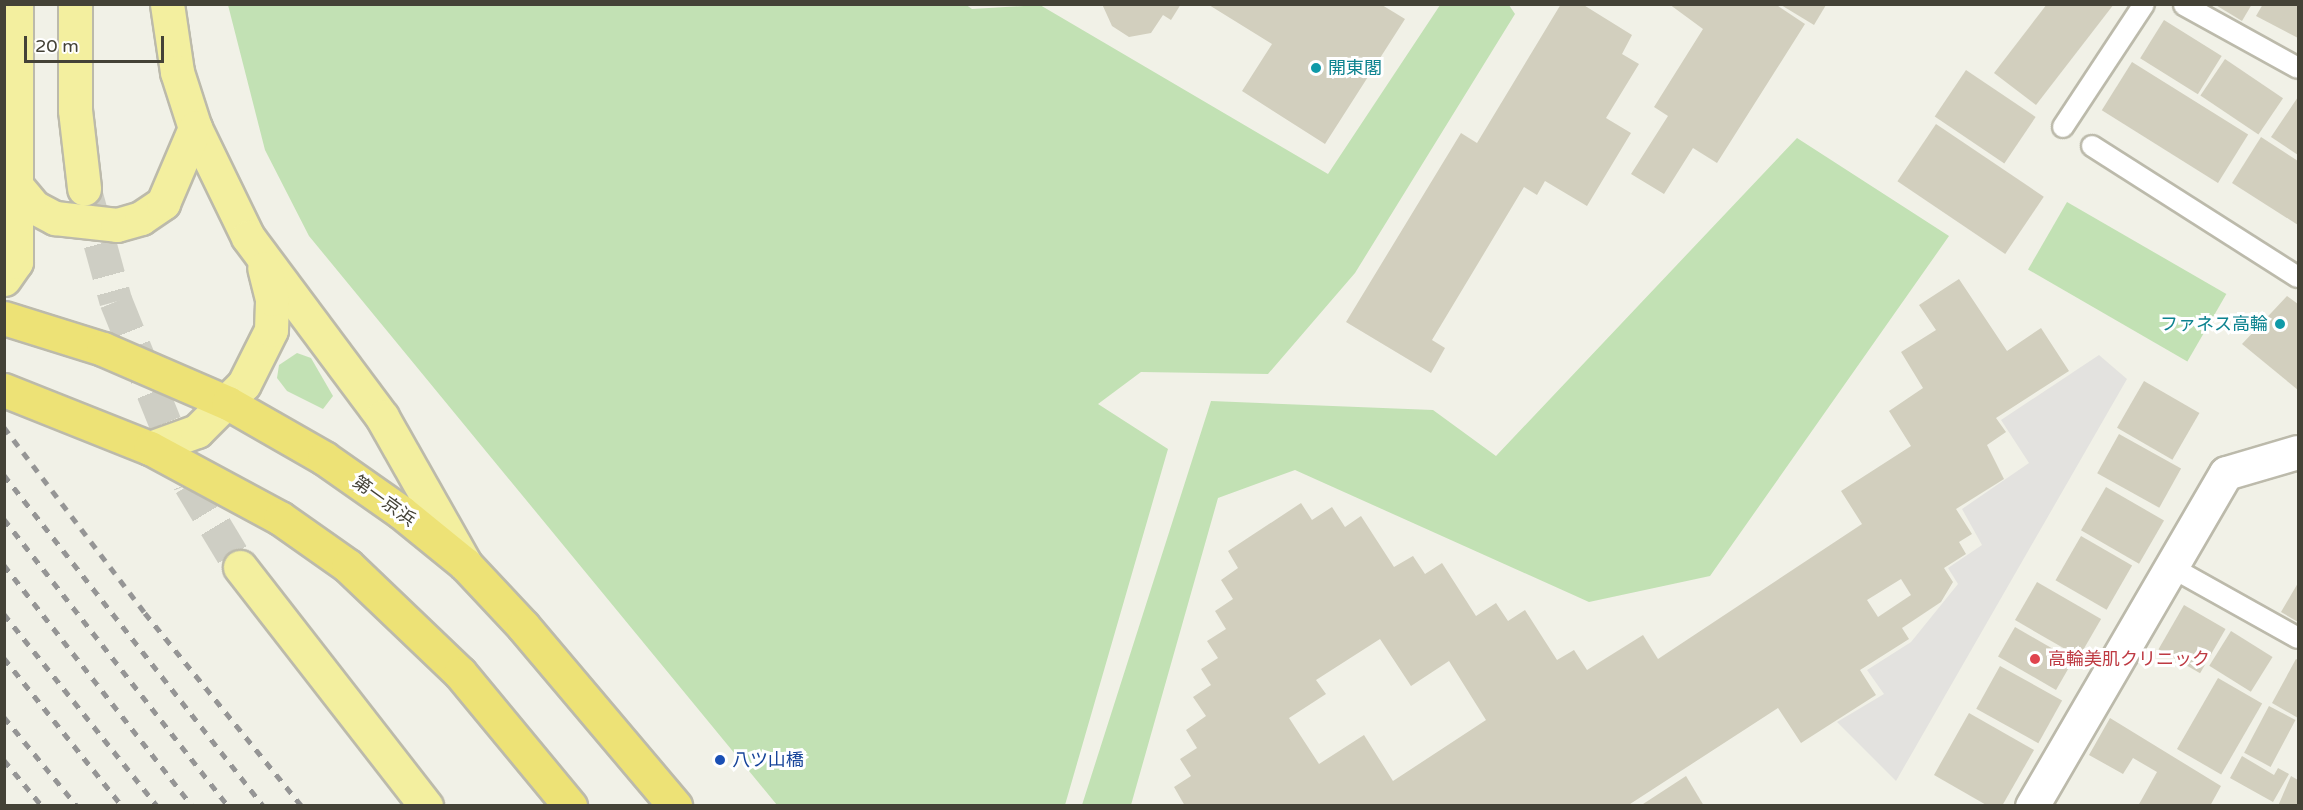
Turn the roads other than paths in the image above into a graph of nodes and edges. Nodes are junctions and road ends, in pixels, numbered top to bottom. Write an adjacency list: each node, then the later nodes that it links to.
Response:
1 (16, 4): 10 (main road)
2 (75, 4): 11 (main road)
3 (167, 4): 7 (main road)
4 (2144, 4): 8 (lane)
5 (2184, 5): 6 (lane)
6 (2298, 68)
7 (195, 128): 10 (main road); 12 (main road)
8 (2063, 128)
9 (2092, 146): 13 (lane)
10 (14, 183): 14 (main road)
11 (84, 188)
12 (263, 263): 17 (main road); 20 (main road)
13 (2298, 277)
14 (4, 279)
15 (4, 318): 17 (highway, 第一京浜)
16 (4, 390): 18 (highway)
17 (228, 404): 18 (main road); 20 (highway, 第一京浜)
18 (150, 448): 25 (highway)
19 (2298, 452): 22 (street)
20 (465, 564): 26 (highway, 第一京浜)
21 (240, 567): 24 (main road)
22 (2171, 567): 23 (lane); 27 (street)
23 (2298, 638)
24 (426, 806)
25 (570, 806)
26 (675, 806)
27 (2032, 806)

